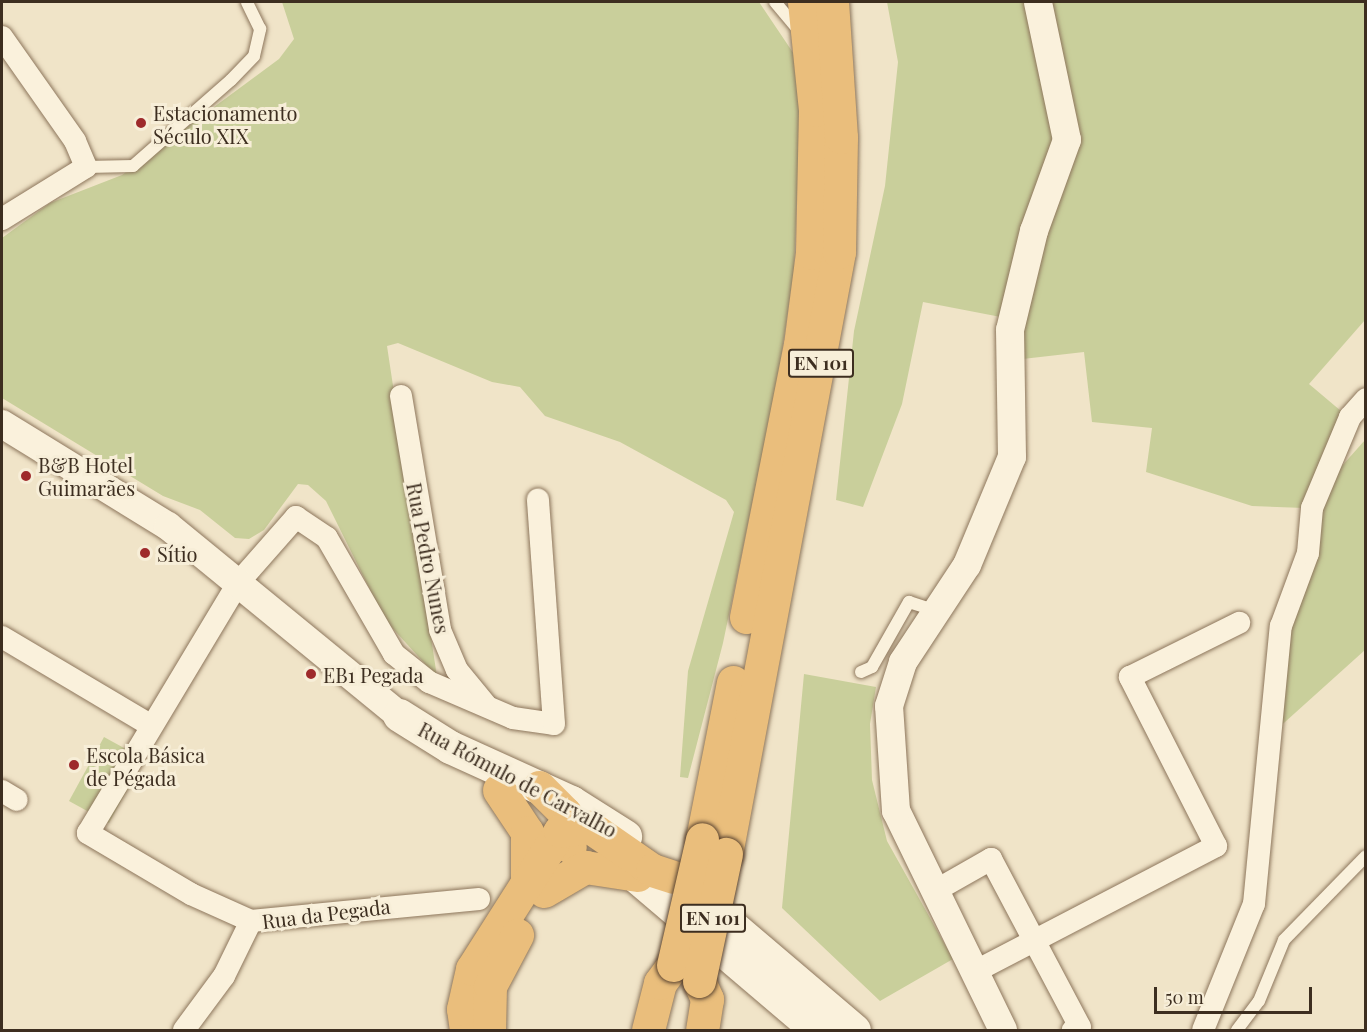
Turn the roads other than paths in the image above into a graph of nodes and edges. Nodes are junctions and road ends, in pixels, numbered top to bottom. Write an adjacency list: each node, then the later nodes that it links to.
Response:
1 (247, 2): 8 (lane)
2 (775, 2): 7 (lane)
3 (804, 2): 7 (highway, EN 101)
4 (832, 2): 25 (highway, EN 101)
5 (1038, 2): 15 (street)
6 (2, 37): 8 (street)
7 (812, 53): 25 (highway, EN 101)
8 (86, 167): 9 (street)
9 (2, 219)
10 (401, 396): 19 (street, Rua Pedro Nunes)
11 (1365, 399): 47 (street)
12 (2, 424): 14 (street, Rua Rómulo de Carvalho)
13 (538, 500): 19 (street)
14 (238, 584): 19 (street); 20 (street, Rua Rómulo de Carvalho); 21 (street)
15 (936, 611): 18 (lane); 30 (street)
16 (1239, 623): 33 (street)
17 (2, 637): 21 (street)
18 (861, 672)
19 (488, 708)
20 (399, 715): 22 (main road, Rua Rómulo de Carvalho); 23 (main road, Rua Rómulo de Carvalho)
21 (150, 725): 32 (street, Rua da Pegada)
22 (539, 787): 24 (highway); 28 (main road, Rua Rómulo de Carvalho)
23 (499, 790): 24 (main road, Rua Rómulo de Carvalho); 29 (highway)
24 (569, 827): 27 (main road, Rua Rómulo de Carvalho); 28 (highway); 29 (highway)
25 (714, 846): 35 (highway, EN 101, bridge)
26 (1365, 856): 48 (lane)
27 (637, 875): 29 (highway); 43 (main road, Rua Rómulo de Carvalho)
28 (674, 877): 44 (main road, Rua Rómulo de Carvalho)
29 (535, 885): 37 (highway); 38 (highway)
30 (933, 892): 33 (street); 34 (street)
31 (478, 899): 32 (street, Rua da Pegada)
32 (251, 921): 36 (street)
33 (1035, 940): 34 (street); 46 (street)
34 (974, 972): 45 (street)
35 (686, 973): 39 (highway); 40 (highway, EN 101); 41 (highway, EN 101); 42 (highway)
36 (184, 1030)
37 (466, 1030)
38 (489, 1030)
39 (648, 1030)
40 (660, 1030)
41 (687, 1030)
42 (702, 1030)
43 (817, 1030)
44 (854, 1030)
45 (1003, 1030)
46 (1073, 1030)
47 (1203, 1030)
48 (1238, 1030)

